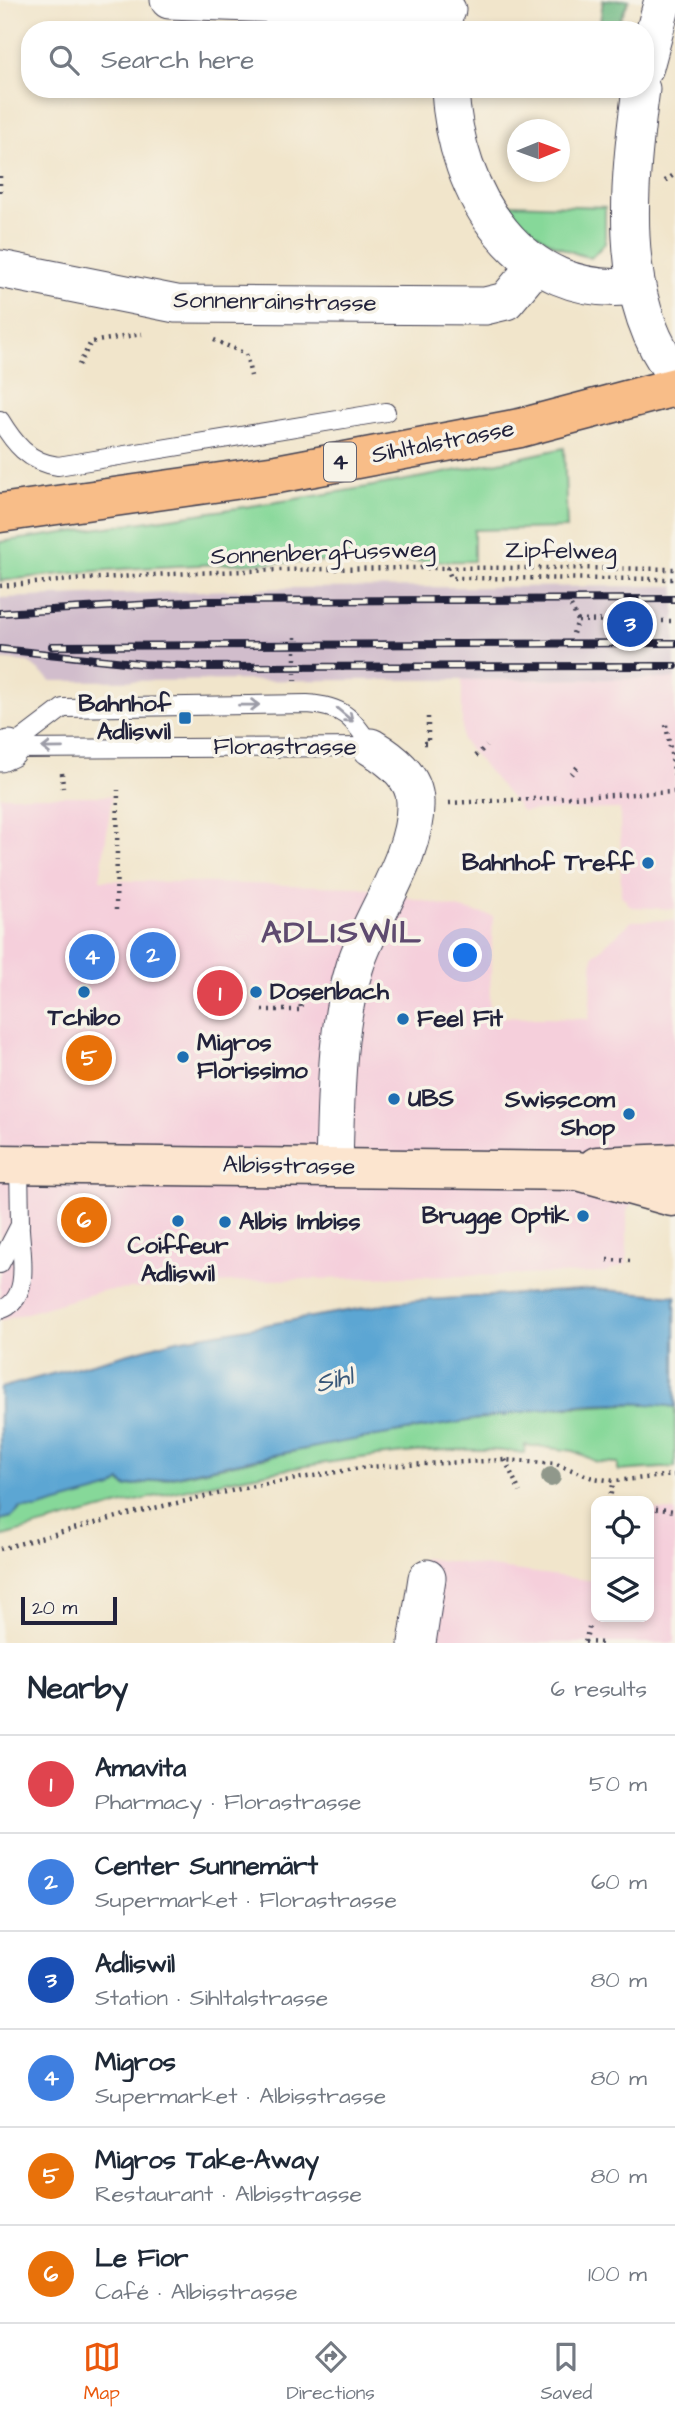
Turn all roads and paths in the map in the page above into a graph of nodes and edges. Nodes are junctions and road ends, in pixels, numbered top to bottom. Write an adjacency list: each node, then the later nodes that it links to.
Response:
1 (169, 0): 3 (street)
2 (663, 0): 4 (street)
3 (447, 13)
4 (654, 34)
5 (451, 98): 9 (street)
6 (640, 98): 11 (street)
7 (0, 176): 8 (path)
8 (0, 197)
9 (536, 265): 10 (street, Sonnenrainstrasse); 11 (street)
10 (2, 277)
11 (636, 286): 16 (street)
12 (146, 333): 15 (path)
13 (246, 345): 14 (path)
14 (246, 354)
15 (79, 365)
16 (675, 374)
17 (675, 387): 20 (main road, Sihltalstrasse / 4)
18 (386, 412): 19 (lane)
19 (0, 419)
20 (0, 513)
21 (447, 567): 22 (path, Zipfelweg); 23 (path, Sonnenbergfussweg); 24 (path, Sonnenbergfussweg)
22 (675, 569)
23 (675, 579)
24 (0, 586)
25 (571, 606): 27 (path)
26 (616, 620): 27 (path)
27 (578, 621): 31 (path)
28 (662, 621): 29 (path)
29 (675, 621)
30 (295, 636): 32 (path)
31 (572, 636)
32 (295, 704): 37 (lane, one-way to 37); 38 (lane, one-way to 32)
33 (428, 717): 35 (path)
34 (666, 725): 39 (path)
35 (429, 743)
36 (486, 746): 40 (path)
37 (372, 747): 38 (lane, Florastrasse, one-way to 38); 51 (street, Florastrasse)
38 (4, 751)
39 (672, 753): 43 (path)
40 (475, 756)
41 (580, 764): 42 (path)
42 (571, 774)
43 (675, 776)
44 (118, 790): 47 (path)
45 (675, 792): 46 (path)
46 (445, 803)
47 (116, 909)
48 (282, 998): 49 (path)
49 (262, 1010)
50 (10, 1164): 51 (main road, Albisstrasse); 53 (lane)
51 (334, 1166): 52 (main road, Albisstrasse)
52 (674, 1184)
53 (20, 1225): 56 (lane); 57 (lane)
54 (607, 1260): 55 (path)
55 (633, 1261)
56 (0, 1264)
57 (0, 1310)
58 (505, 1460): 60 (path); 61 (path); 65 (path)
59 (675, 1475): 60 (path)
60 (614, 1481): 62 (path)
61 (520, 1492)
62 (611, 1496)
63 (654, 1509): 64 (path)
64 (675, 1511)
65 (0, 1549)
66 (428, 1578): 68 (street)
67 (589, 1627): 69 (path)
68 (417, 1643)
69 (585, 1643): 70 (path)
70 (604, 1643)

